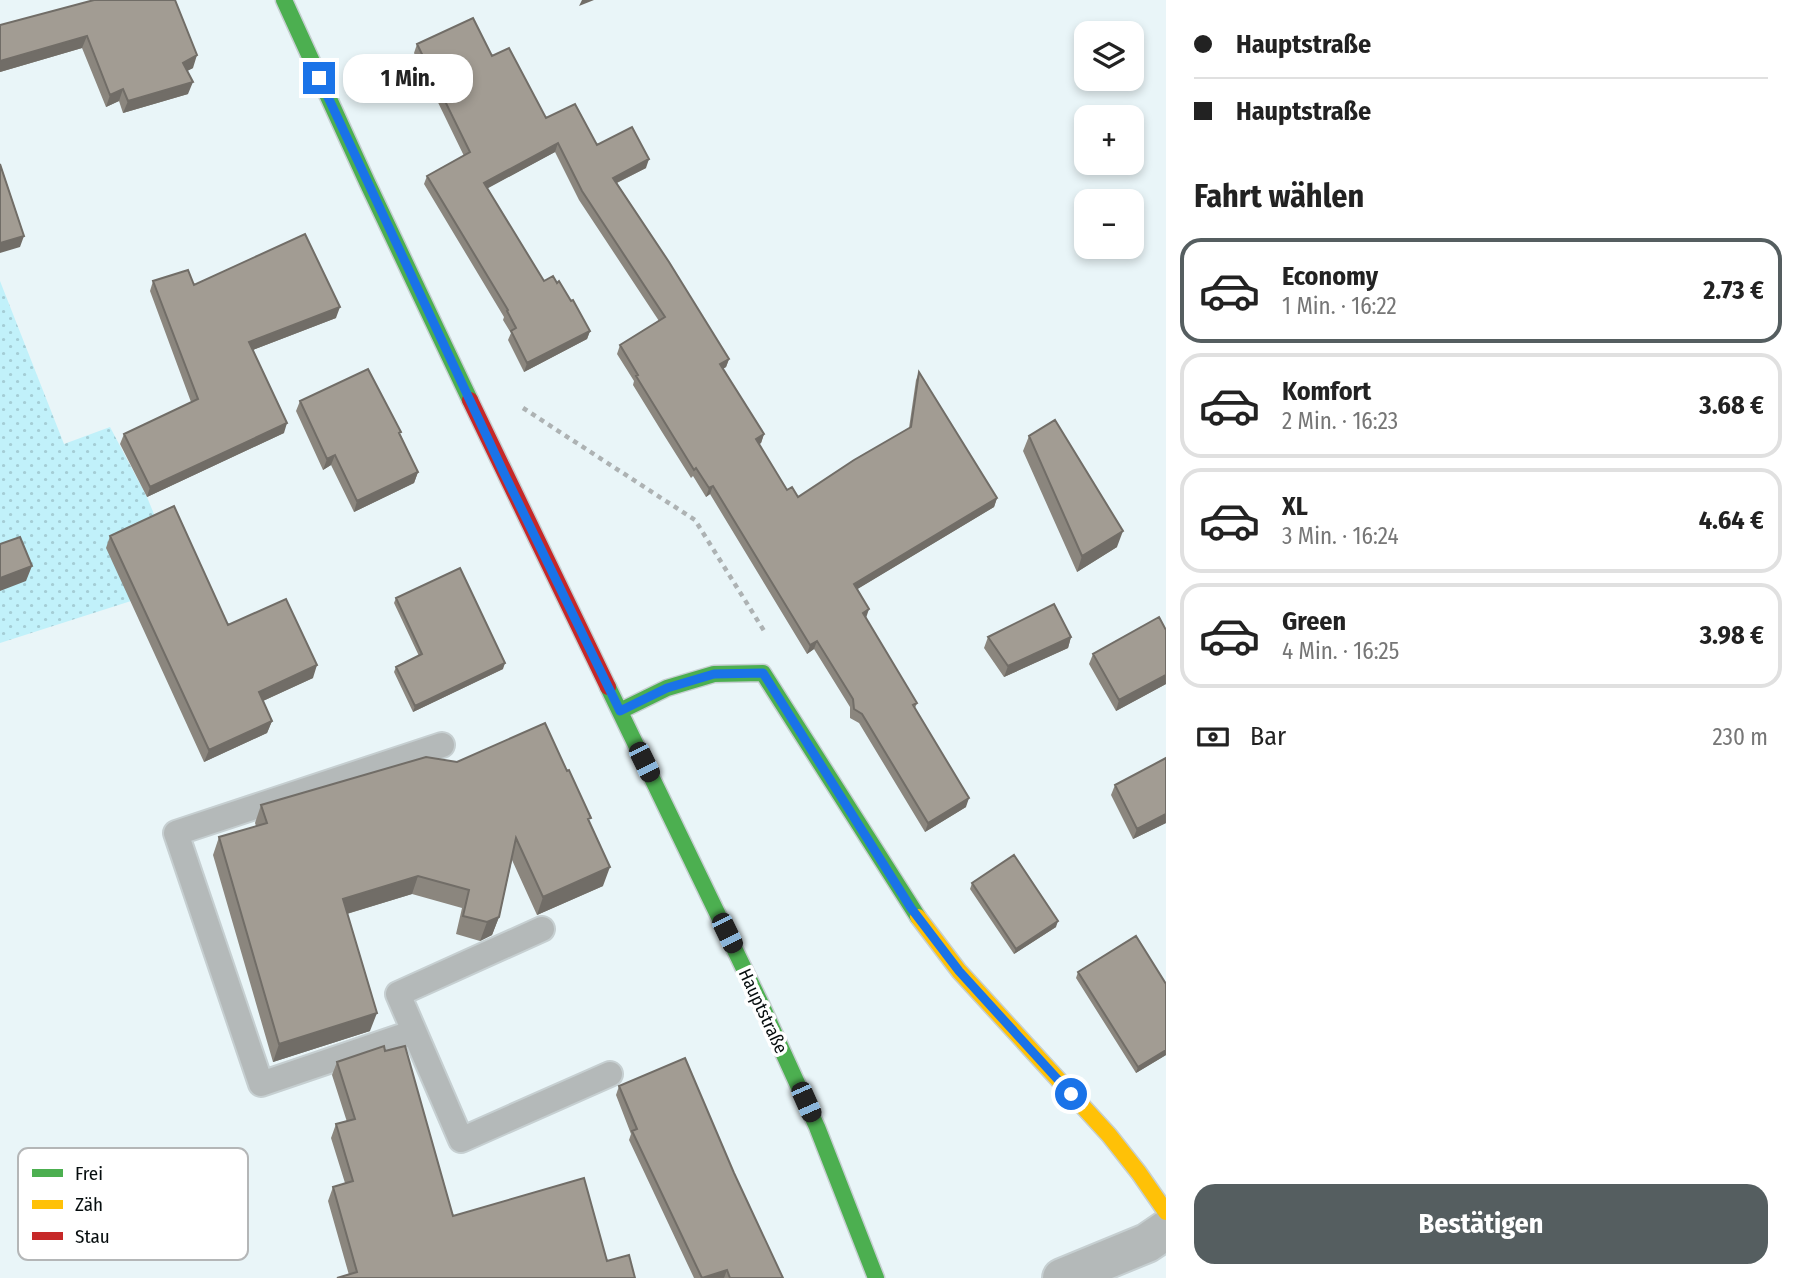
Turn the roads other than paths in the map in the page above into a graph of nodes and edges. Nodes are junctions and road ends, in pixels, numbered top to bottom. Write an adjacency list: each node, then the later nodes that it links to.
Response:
1 (284, 0): 2 (main road, Hauptstraße)
2 (620, 711): 7 (main road); 9 (main road, Hauptstraße)
3 (442, 745): 5 (lane)
4 (542, 929): 5 (lane)
5 (414, 1032): 6 (lane)
6 (610, 1074)
7 (1166, 1212)
8 (1166, 1230): 10 (street)
9 (876, 1278)
10 (1062, 1278)

